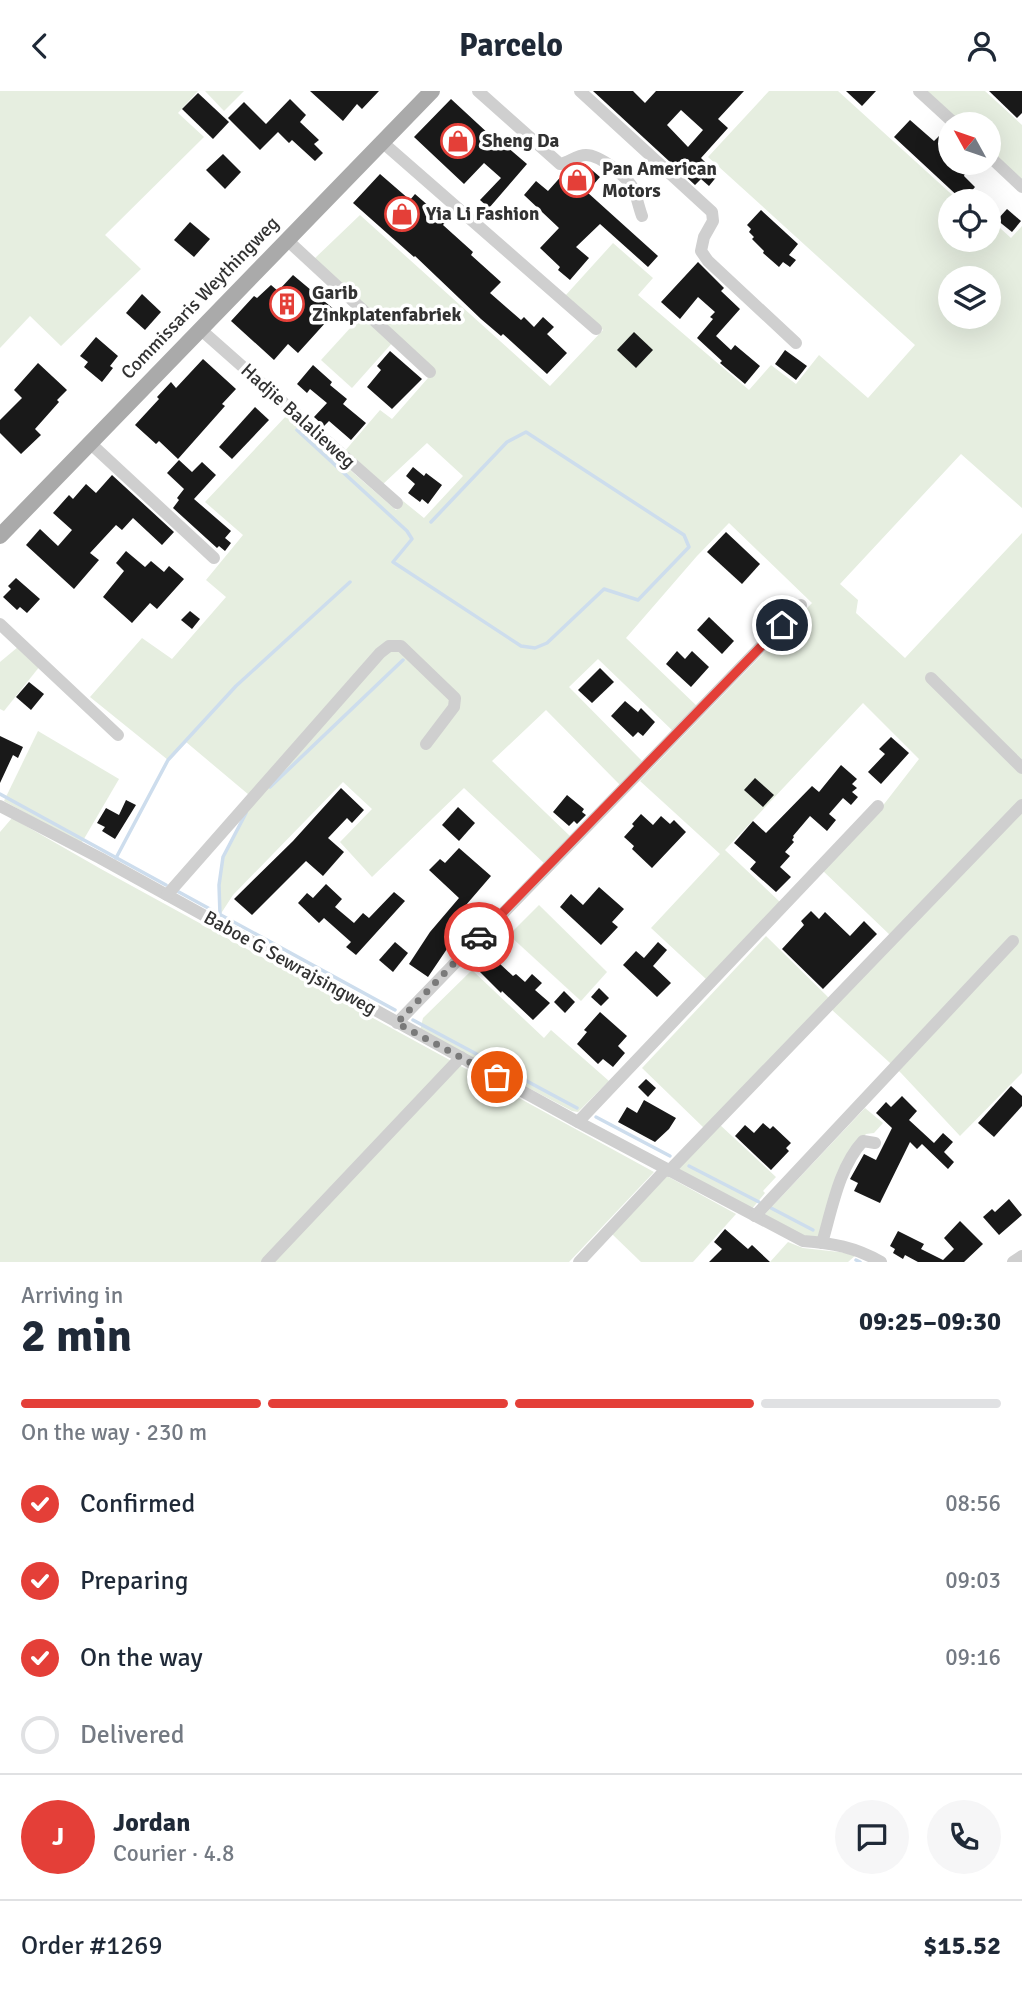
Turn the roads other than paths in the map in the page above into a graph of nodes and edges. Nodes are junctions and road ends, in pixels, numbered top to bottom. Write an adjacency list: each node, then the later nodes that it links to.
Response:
1 (432, 91): 6 (main road, Commissaris Weythingweg)
2 (478, 91): 9 (street)
3 (580, 91): 13 (street)
4 (919, 91): 5 (street)
5 (942, 112)
6 (382, 141): 10 (main road, Commissaris Weythingweg); 12 (street)
7 (1001, 167): 8 (street)
8 (1022, 187)
9 (642, 216)
10 (286, 239): 11 (main road, Commissaris Weythingweg); 14 (street)
11 (200, 329): 15 (main road, Commissaris Weythingweg); 16 (street, Hadjie Balalieweg)
12 (596, 329)
13 (796, 343)
14 (430, 372)
15 (90, 443): 17 (main road, Commissaris Weythingweg); 18 (street)
16 (397, 503)
17 (0, 536)
18 (214, 558)
19 (801, 605): 30 (street)
20 (0, 624): 22 (street)
21 (931, 678): 24 (street)
22 (118, 735)
23 (426, 744): 28 (street)
24 (1022, 768)
25 (1022, 805): 34 (street)
26 (0, 806): 28 (street, Baboe G Sewrajsingweg)
27 (878, 806): 32 (street)
28 (167, 895): 30 (street, Baboe G Sewrajsingweg)
29 (1013, 941): 35 (street)
30 (397, 1023): 31 (street, Baboe G Sewrajsingweg)
31 (461, 1058): 32 (street, Baboe G Sewrajsingweg); 38 (street)
32 (578, 1122): 34 (street, Baboe G Sewrajsingweg)
33 (875, 1143): 36 (street)
34 (668, 1170): 35 (street, Baboe G Sewrajsingweg); 39 (street)
35 (755, 1216): 36 (street, Baboe G Sewrajsingweg)
36 (822, 1243): 40 (street, Baboe G Sewrajsingweg)
37 (1022, 1256): 41 (street)
38 (267, 1262)
39 (579, 1262)
40 (881, 1262)
41 (1013, 1262)

